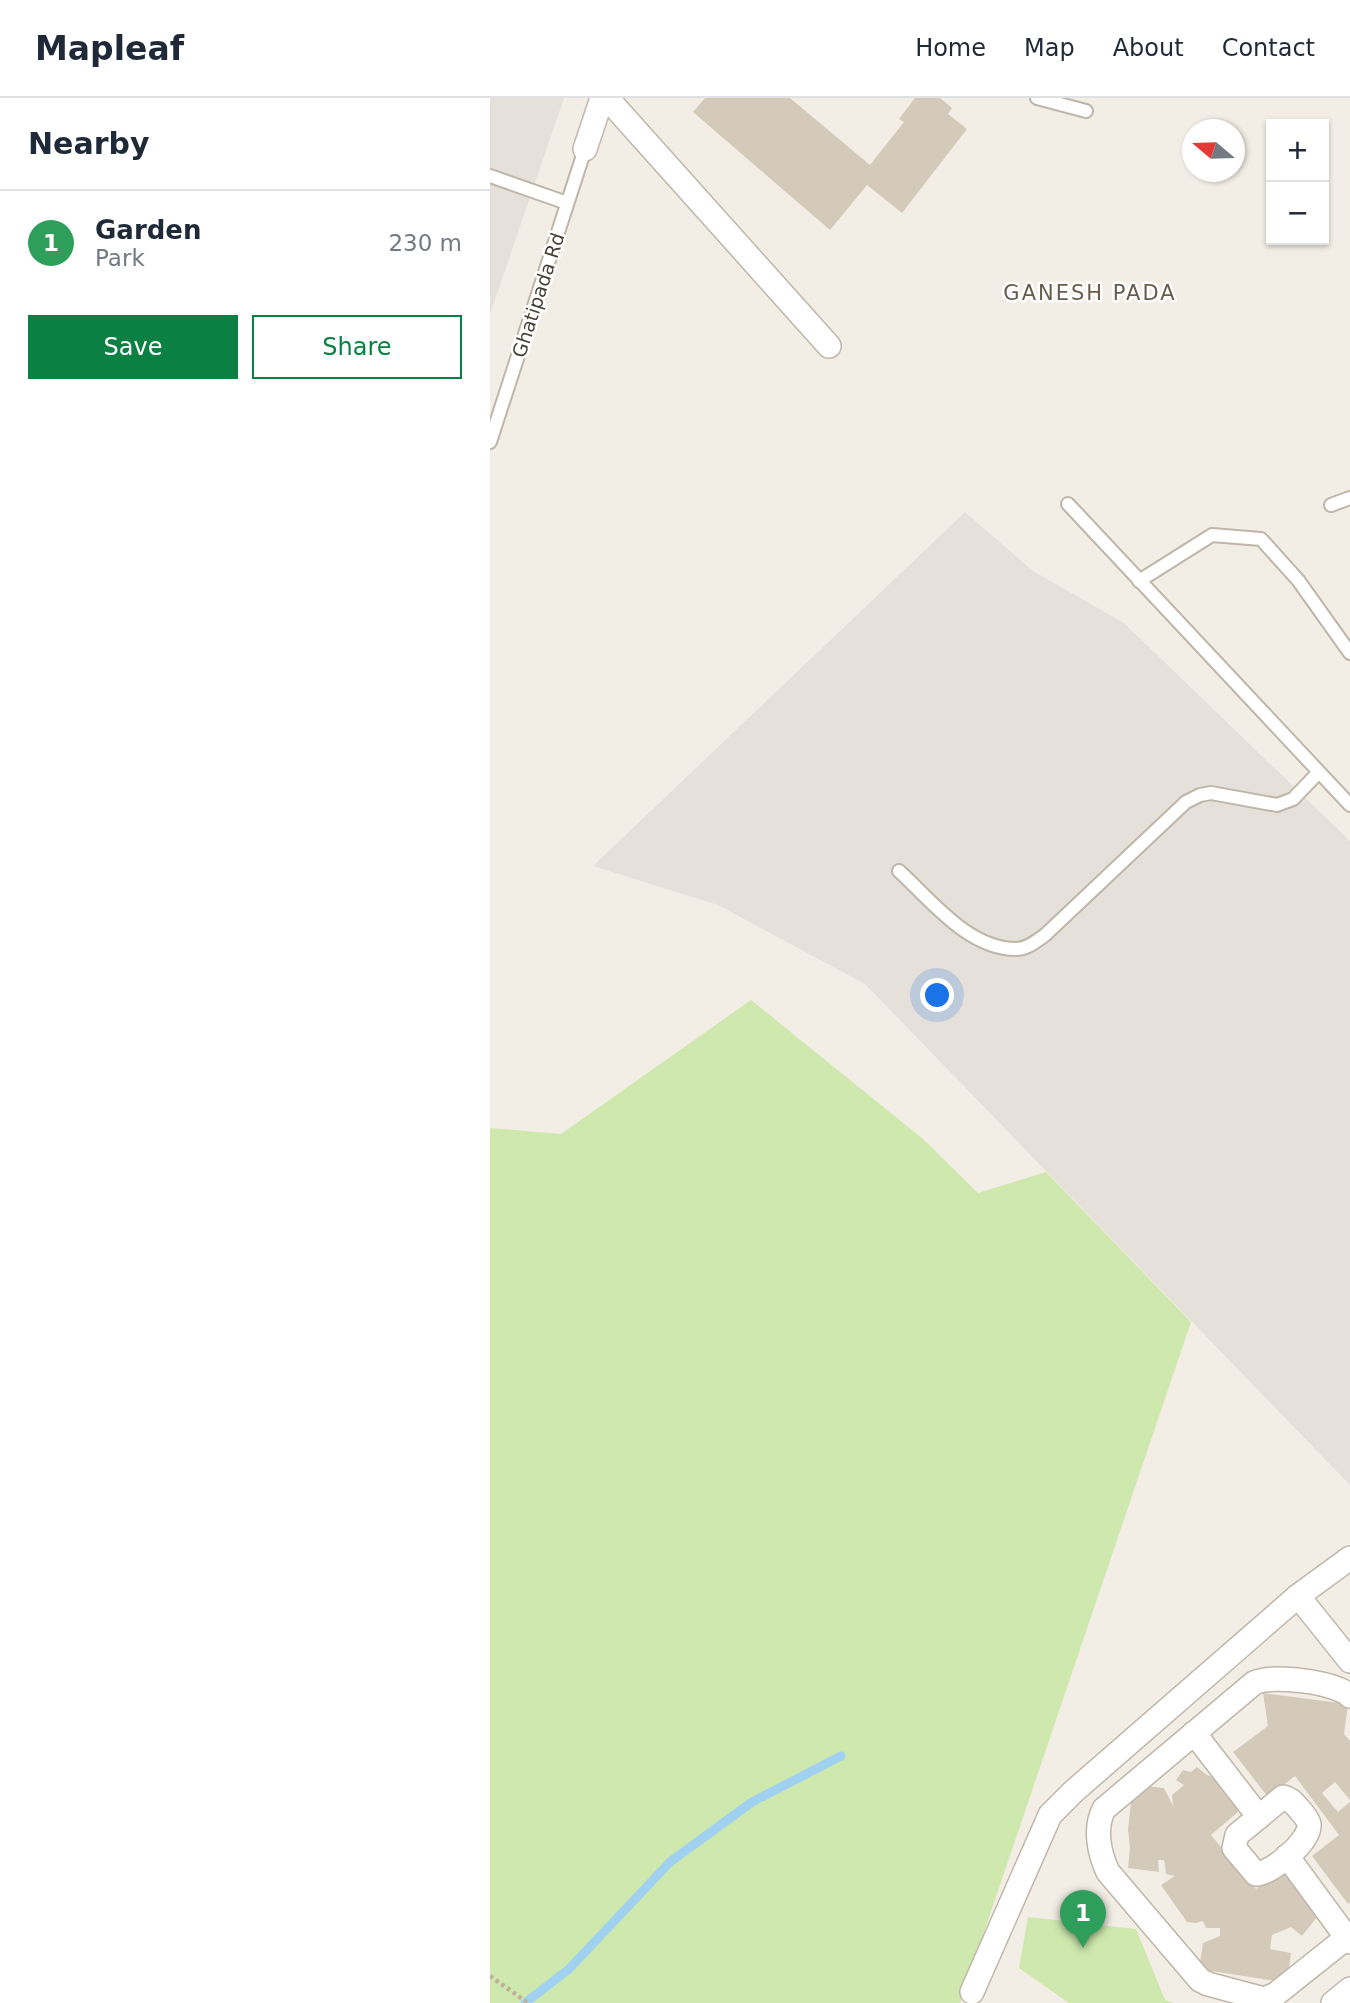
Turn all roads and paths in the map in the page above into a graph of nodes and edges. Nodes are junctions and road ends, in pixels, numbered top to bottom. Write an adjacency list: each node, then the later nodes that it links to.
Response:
1 (602, 98): 5 (street)
2 (607, 98): 8 (street)
3 (1037, 98): 4 (lane)
4 (1086, 111)
5 (585, 149): 7 (lane, Ghatipada Rd)
6 (490, 177): 7 (lane)
7 (568, 203): 9 (lane, Ghatipada Rd)
8 (829, 346)
9 (490, 442)
10 (1350, 498): 12 (lane)
11 (1068, 504): 13 (lane)
12 (1331, 505)
13 (1139, 582): 14 (lane); 15 (lane)
14 (1350, 653)
15 (1318, 773): 16 (lane); 17 (lane)
16 (1350, 805)
17 (899, 871)
18 (1350, 1558): 19 (street)
19 (1298, 1596): 20 (street); 28 (street)
20 (1350, 1661)
21 (1350, 1696): 22 (street)
22 (1194, 1733): 23 (street); 25 (street)
23 (1259, 1817): 24 (street); 24 (street)
24 (1287, 1856): 25 (street)
25 (1349, 1938)
26 (490, 1976): 29 (path)
27 (1350, 1989): 30 (street)
28 (972, 1992)
29 (528, 2003)
30 (1334, 2003)

